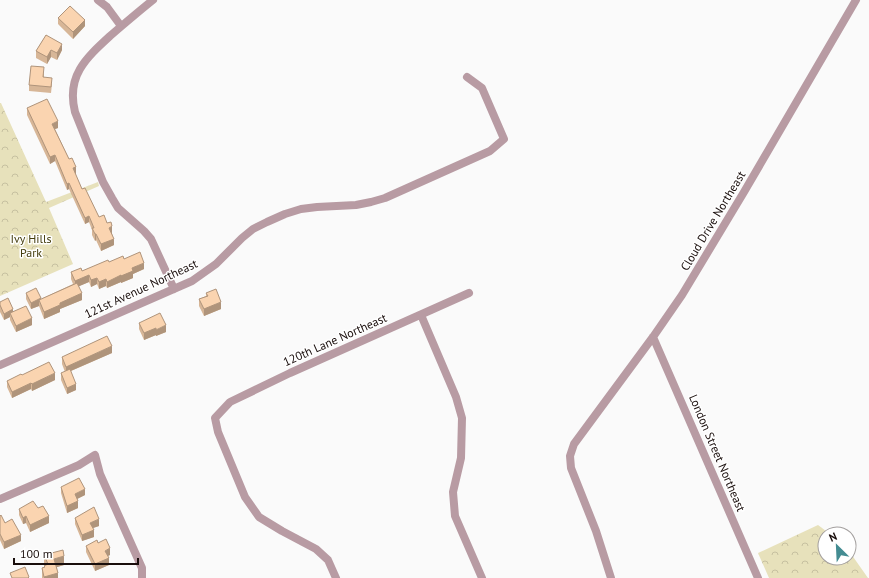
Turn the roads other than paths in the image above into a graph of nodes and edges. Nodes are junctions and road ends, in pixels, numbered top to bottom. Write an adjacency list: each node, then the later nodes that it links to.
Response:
1 (98, 0): 4 (street)
2 (153, 0): 4 (street)
3 (856, 0): 9 (street, Cloud Drive Northeast)
4 (121, 26): 6 (street)
5 (467, 77): 6 (street, 121st Avenue Northeast)
6 (174, 289): 10 (street, 121st Avenue Northeast)
7 (469, 293): 8 (street, 120th Lane Northeast)
8 (421, 315): 13 (street, 120th Lane Northeast); 14 (street)
9 (653, 337): 15 (street, Cloud Drive Northeast); 16 (street, London Street Northeast)
10 (0, 365)
11 (0, 499): 12 (street)
12 (142, 578)
13 (336, 578)
14 (482, 578)
15 (611, 578)
16 (758, 578)

